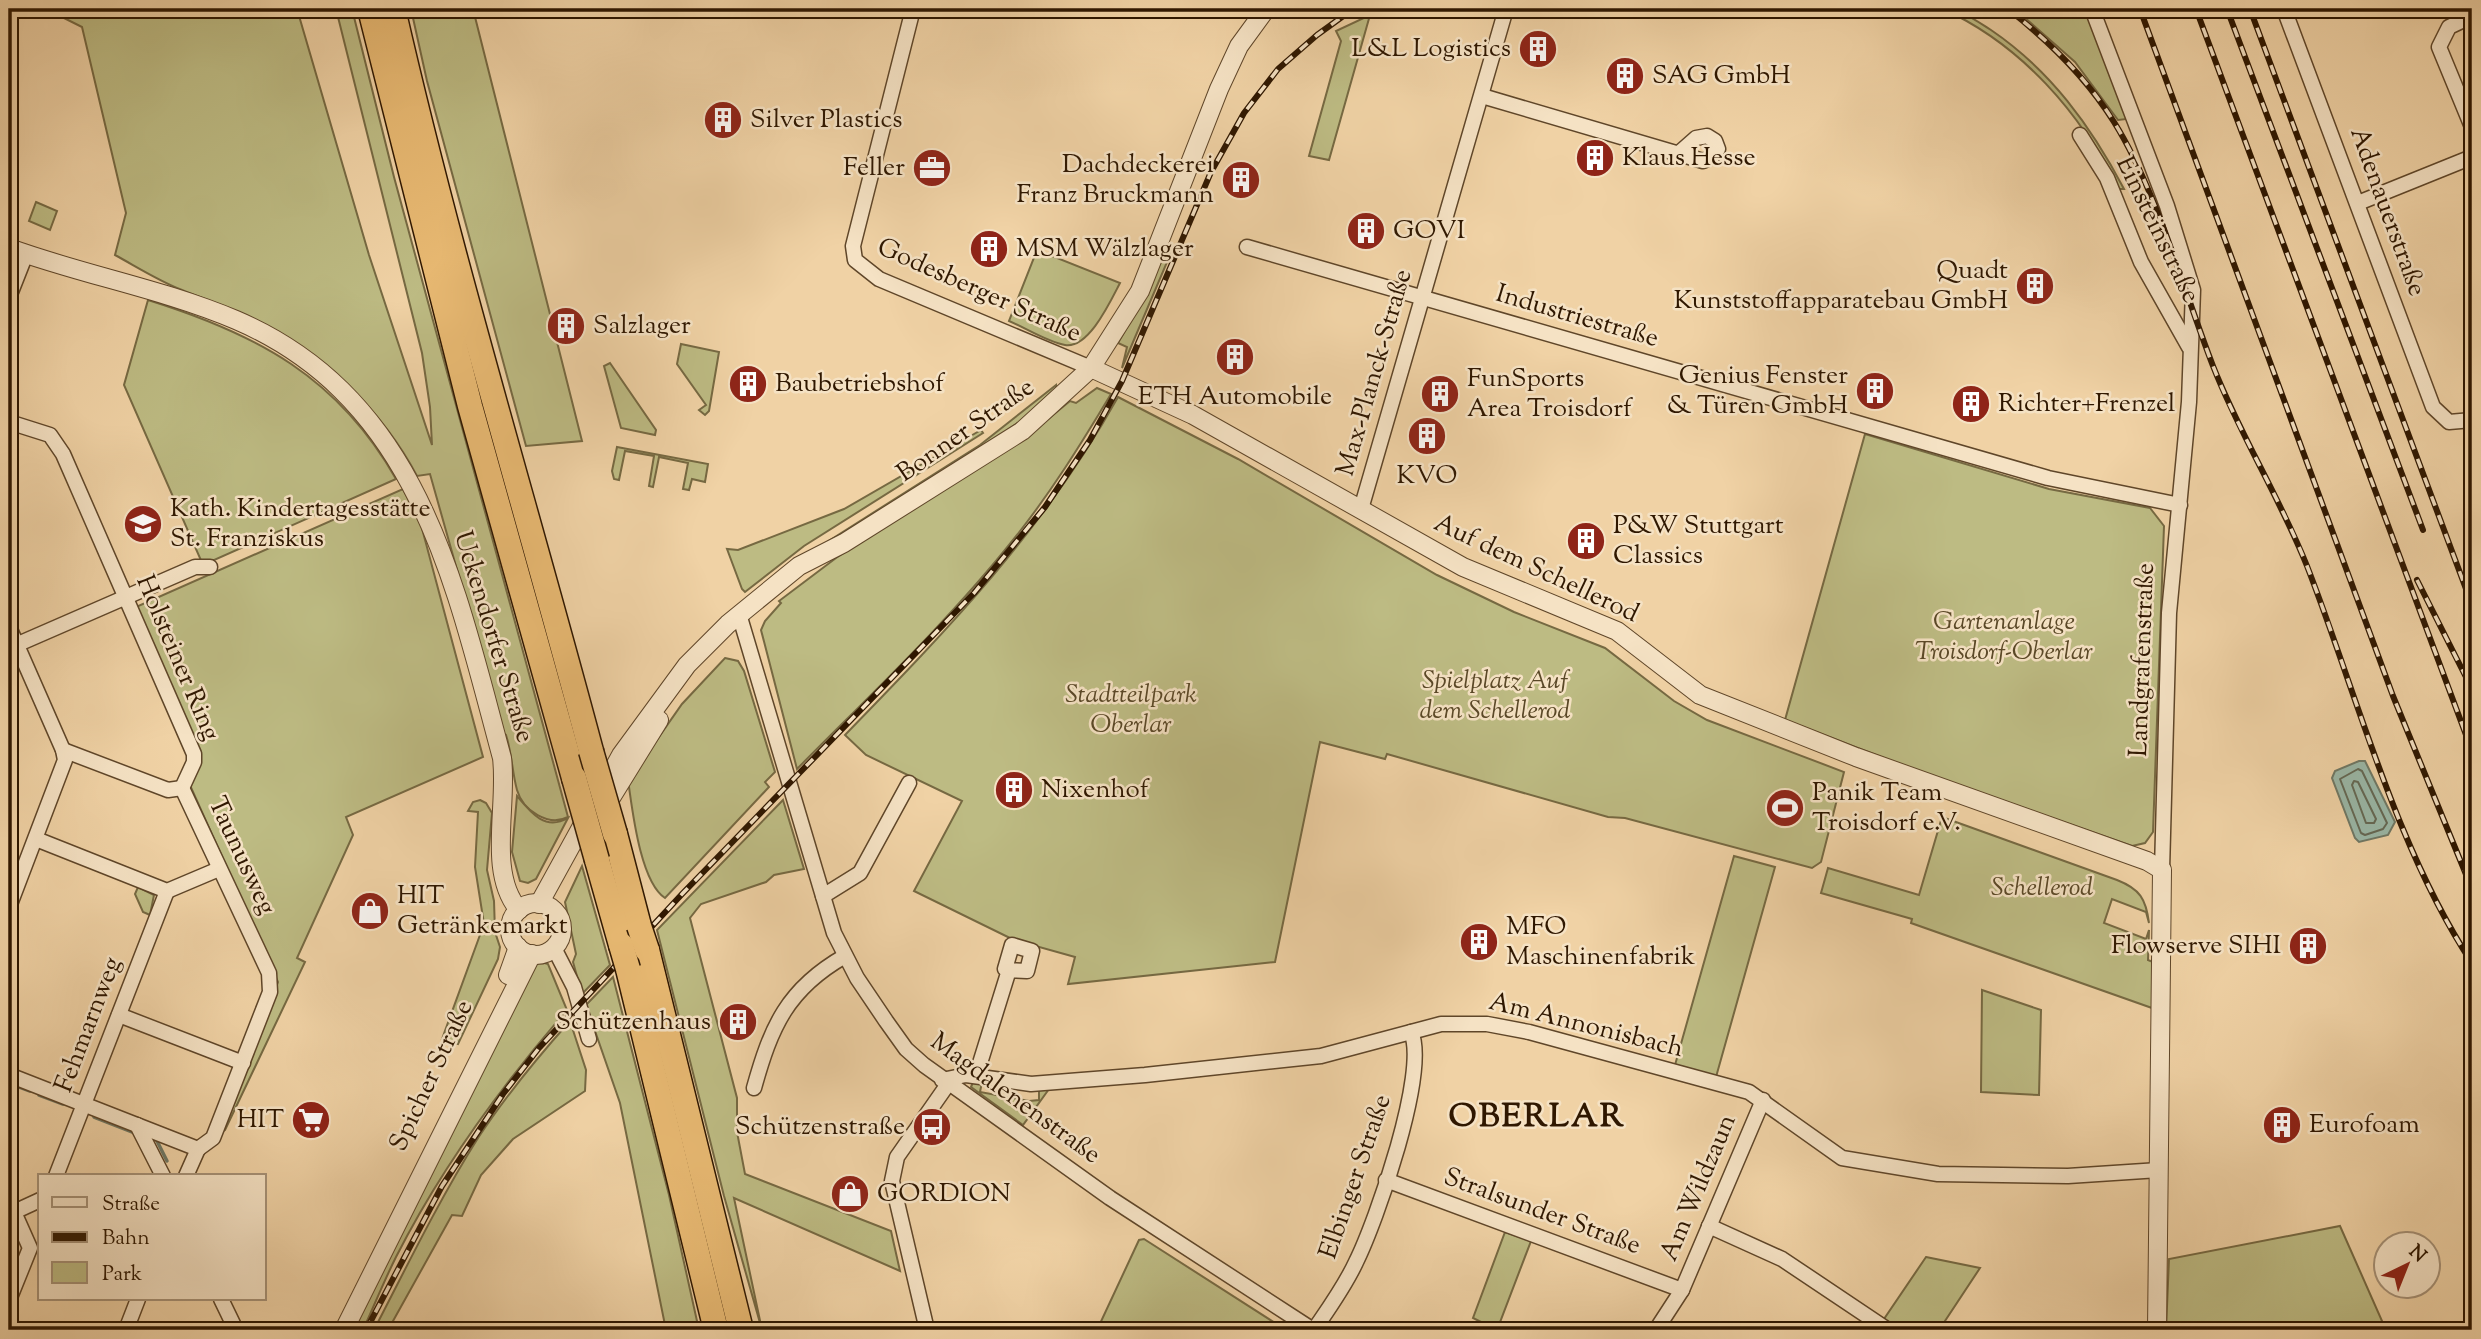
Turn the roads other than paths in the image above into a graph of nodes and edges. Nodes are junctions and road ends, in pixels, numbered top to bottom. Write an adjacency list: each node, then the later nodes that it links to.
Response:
1 (370, 9): 74 (highway, bridge)
2 (393, 9): 75 (highway, bridge)
3 (913, 9): 21 (street, Godesberger Straße)
4 (1266, 9): 21 (street, Bonner Straße)
5 (1506, 9): 9 (street, Max-Planck-Straße)
6 (2092, 9): 20 (street, Landgrafenstraße)
7 (2284, 9): 14 (street, Adenauerstraße)
8 (2472, 16): 10 (street)
9 (1482, 96): 12 (street); 19 (street, Max-Planck-Straße)
10 (2472, 127)
11 (2080, 135): 20 (street, Einsteinstraße)
12 (1679, 153)
13 (2472, 157): 14 (street)
14 (2358, 203): 22 (street, Adenauerstraße)
15 (1247, 247): 19 (street, Industriestraße)
16 (9, 248): 17 (street, Uckendorfer Straße)
17 (26, 254): 18 (street); 41 (street, Uckendorfer Straße)
18 (9, 297)
19 (1422, 298): 24 (street, Industriestraße); 25 (street, Max-Planck-Straße)
20 (2189, 348): 24 (street, Landgrafenstraße)
21 (1091, 368): 25 (street, Auf dem Schellerod); 28 (street, Bonner Straße)
22 (2472, 420)
23 (9, 422): 27 (street, Holsteiner Ring)
24 (2180, 505): 36 (street, Landgrafenstraße)
25 (1361, 509): 36 (street, Auf dem Schellerod)
26 (210, 567): 27 (street)
27 (125, 600): 30 (street); 33 (street, Holsteiner Ring)
28 (741, 619): 38 (street, Magdalenenstraße); 39 (street, Bonner Straße)
29 (9, 627): 30 (street)
30 (13, 646): 31 (street)
31 (63, 750): 33 (street, Taunusweg); 34 (street)
32 (909, 782): 38 (street)
33 (182, 788): 35 (street, Taunusweg)
34 (36, 839): 37 (street); 40 (street)
35 (219, 869): 37 (street); 49 (street, Taunusweg)
36 (2162, 870): 58 (street, Landgrafenstraße)
37 (167, 891): 46 (street, Fehmarnweg)
38 (823, 896): 44 (street, Magdalenenstraße)
39 (545, 906): 41 (street); 42 (street)
40 (9, 907)
41 (519, 910): 43 (street)
42 (554, 948): 43 (street); 48 (street)
43 (525, 951): 73 (street, Spicher Straße)
44 (845, 956): 52 (street, Magdalenenstraße); 53 (street)
45 (1009, 970): 51 (street)
46 (119, 1015): 49 (street); 55 (street, Fehmarnweg)
47 (1411, 1032): 51 (street, Am Annonisbach); 54 (street, Am Annonisbach); 62 (street, Elbinger Straße)
48 (589, 1039)
49 (243, 1063): 57 (street, Taunusweg)
50 (9, 1075): 55 (street)
51 (976, 1076): 52 (street, Am Annonisbach)
52 (945, 1082): 76 (street); 77 (street, Magdalenenstraße)
53 (754, 1088)
54 (1763, 1100): 58 (street, Am Annonisbach); 65 (street, Am Wildzaun)
55 (84, 1104): 56 (street); 59 (street, Fehmarnweg)
56 (137, 1125): 57 (street); 60 (street)
57 (198, 1149): 61 (street, Taunusweg)
58 (2159, 1170): 80 (street, Landgrafenstraße)
59 (58, 1174)
60 (162, 1174)
61 (187, 1174)
62 (1386, 1180): 67 (street, Stralsunder Straße); 77 (street, Elbinger Straße)
63 (38, 1201): 64 (street)
64 (11, 1211): 66 (street)
65 (1709, 1226): 67 (street, Am Wildzaun); 79 (street)
66 (35, 1246): 68 (street)
67 (1682, 1290): 78 (street, Am Wildzaun)
68 (9, 1300)
69 (138, 1300): 71 (street)
70 (221, 1300): 72 (street)
71 (126, 1330)
72 (236, 1330)
73 (344, 1330)
74 (716, 1330)
75 (740, 1330)
76 (927, 1330)
77 (1313, 1330)
78 (1656, 1330)
79 (1888, 1330)
80 (2157, 1330)

